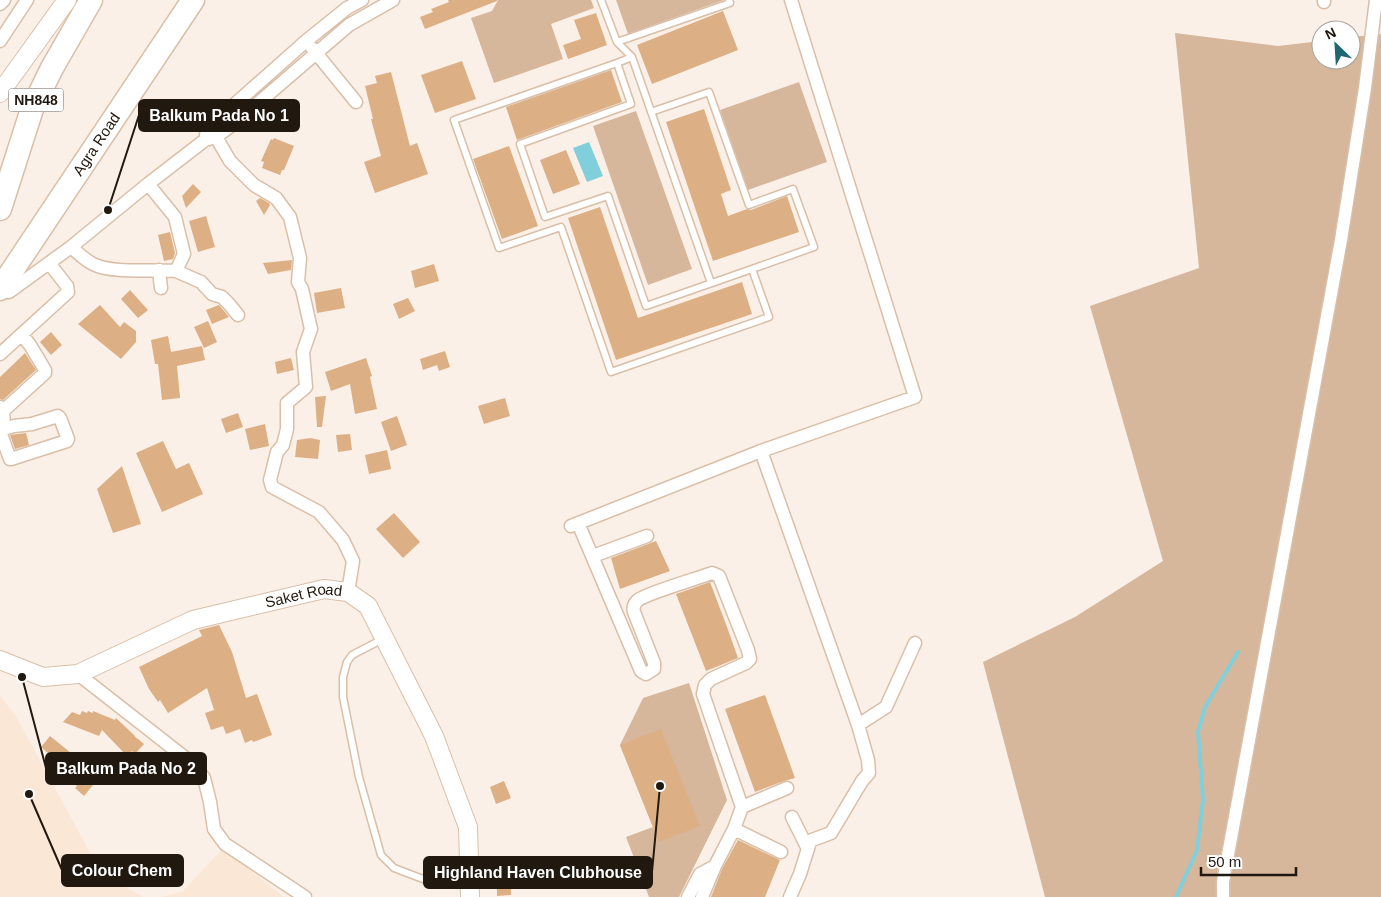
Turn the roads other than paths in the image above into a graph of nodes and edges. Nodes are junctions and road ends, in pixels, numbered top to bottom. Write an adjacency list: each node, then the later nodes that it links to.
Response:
1 (4, 0): 12 (street)
2 (27, 0): 14 (street)
3 (67, 0): 20 (main road)
4 (91, 0): 25 (highway, NH848)
5 (193, 0): 32 (highway, Agra Road)
6 (362, 0): 13 (street)
7 (393, 0): 17 (street)
8 (601, 0): 16 (lane)
9 (729, 0): 16 (lane)
10 (791, 0): 39 (street)
11 (1376, 0): 60 (street)
12 (0, 4)
13 (348, 4): 15 (street)
14 (0, 42)
15 (306, 42): 17 (street); 23 (street)
16 (617, 42): 18 (lane)
17 (316, 53): 21 (street); 23 (street)
18 (632, 57): 19 (lane); 22 (lane)
19 (617, 63): 28 (lane); 31 (lane)
20 (0, 93)
21 (356, 102)
22 (651, 112): 28 (lane); 31 (lane)
23 (210, 135): 24 (street); 42 (street)
24 (148, 184): 26 (street); 30 (street)
25 (0, 209)
26 (71, 247): 27 (street); 29 (street)
27 (49, 263): 32 (street); 35 (street)
28 (752, 269): 31 (lane)
29 (160, 270): 30 (street); 33 (street)
30 (176, 271): 34 (street)
31 (711, 283)
32 (3, 288)
33 (161, 288)
34 (238, 316)
35 (22, 335): 36 (street); 37 (street)
36 (0, 354)
37 (1, 409): 38 (street)
38 (3, 429): 38 (street)
39 (761, 451): 41 (street); 47 (street)
40 (647, 536): 41 (street)
41 (593, 556): 49 (street)
42 (348, 592): 43 (main road, Saket Road); 46 (main road, Saket Road)
43 (385, 639): 55 (main road, Saket Road); 55 (lane)
44 (915, 643): 47 (street)
45 (0, 660): 46 (main road, Saket Road)
46 (78, 674): 56 (street)
47 (858, 725): 52 (street)
48 (787, 788): 49 (street)
49 (742, 807): 51 (street)
50 (792, 817): 52 (street)
51 (734, 829): 53 (street); 54 (street)
52 (808, 849): 59 (street)
53 (781, 852)
54 (715, 866): 57 (street); 58 (street)
55 (470, 890)
56 (306, 897)
57 (688, 897)
58 (702, 897)
59 (790, 897)
60 (1223, 897)

